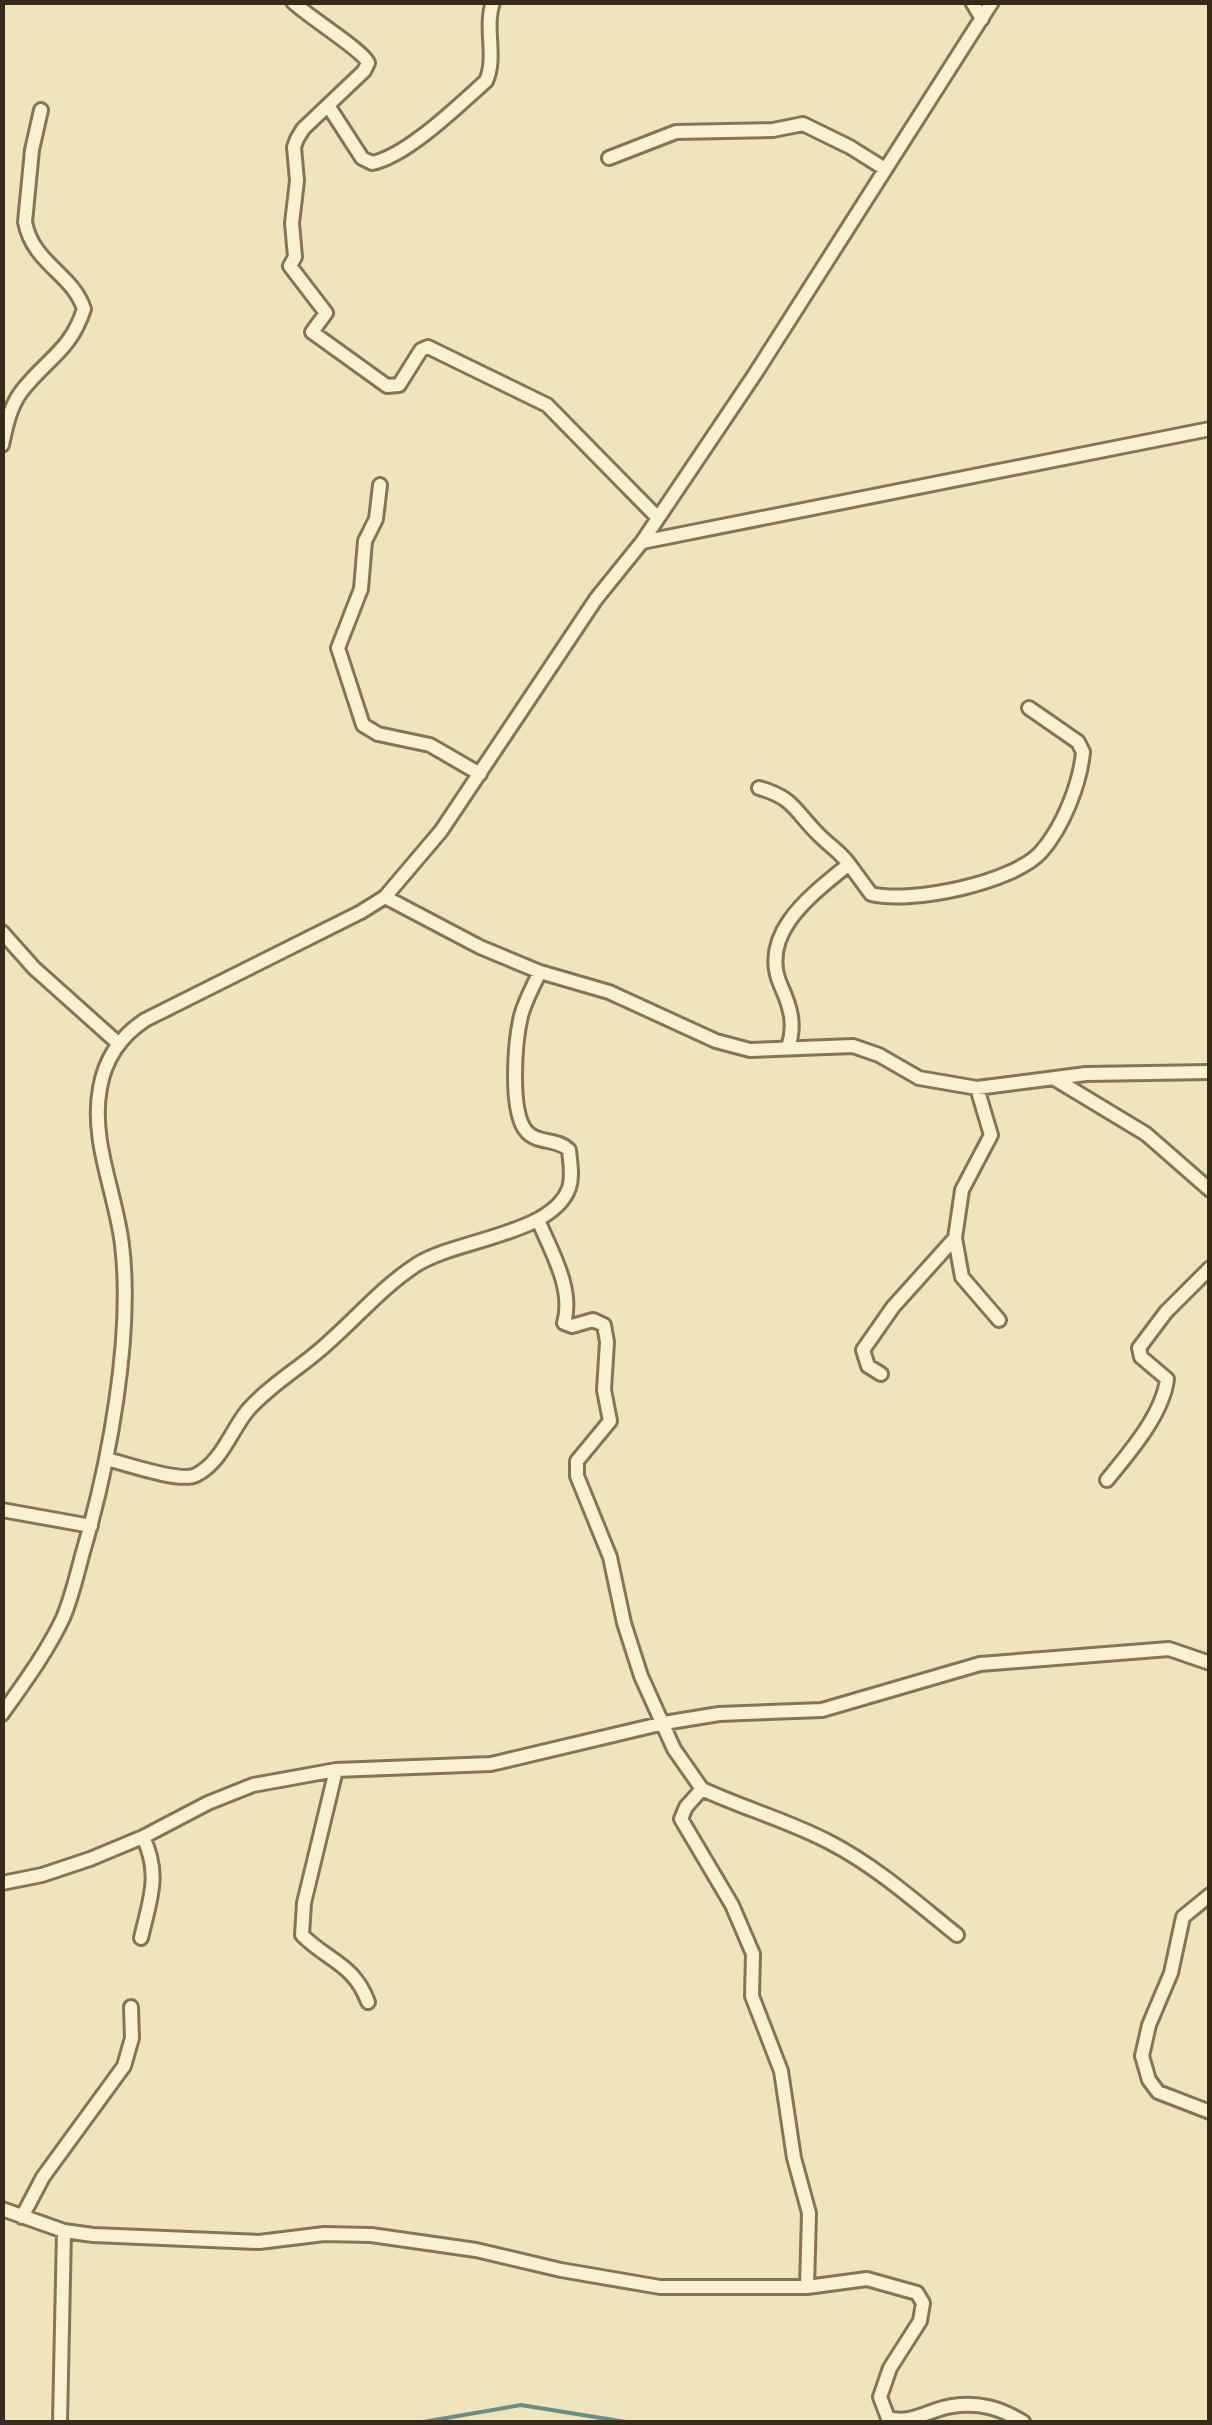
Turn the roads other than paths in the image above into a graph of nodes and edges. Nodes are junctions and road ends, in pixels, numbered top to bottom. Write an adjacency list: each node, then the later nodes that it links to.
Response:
1 (293, 2): 6 (street)
2 (492, 2): 6 (street)
3 (972, 2): 5 (street)
4 (992, 2): 5 (street)
5 (982, 18): 9 (street)
6 (329, 107): 13 (street)
7 (41, 110): 11 (street)
8 (609, 158): 9 (street)
9 (885, 170): 13 (street)
10 (1210, 428): 14 (street)
11 (2, 444)
12 (380, 486): 16 (street)
13 (658, 518): 14 (street)
14 (642, 542): 16 (street)
15 (1029, 708): 18 (street)
16 (480, 774): 19 (street)
17 (759, 788): 18 (street)
18 (849, 864): 23 (street)
19 (385, 897): 21 (street); 22 (street)
20 (2, 932): 22 (street)
21 (540, 972): 23 (street); 28 (street)
22 (118, 1044): 33 (street)
23 (788, 1047): 26 (street)
24 (1210, 1072): 25 (street)
25 (1055, 1080): 26 (street); 27 (street)
26 (977, 1088): 29 (street)
27 (1210, 1190)
28 (538, 1220): 33 (street); 39 (street)
29 (955, 1238): 31 (street); 32 (street)
30 (1210, 1268): 34 (street)
31 (999, 1320)
32 (882, 1374)
33 (107, 1459): 36 (street)
34 (1107, 1480)
35 (2, 1510): 36 (street)
36 (91, 1526): 38 (street)
37 (1210, 1663): 39 (street)
38 (2, 1714)
39 (664, 1723): 40 (street); 41 (street)
40 (336, 1770): 42 (street); 47 (street)
41 (702, 1788): 45 (street); 53 (street)
42 (143, 1837): 43 (street); 46 (street)
43 (2, 1883)
44 (1210, 1895): 49 (street)
45 (957, 1935)
46 (141, 1938)
47 (368, 2002)
48 (130, 2007): 51 (street)
49 (1210, 2112)
50 (2, 2209): 51 (street)
51 (22, 2218): 52 (street)
52 (64, 2232): 53 (street); 54 (street)
53 (806, 2287): 55 (street)
54 (60, 2422)
55 (1023, 2422)

